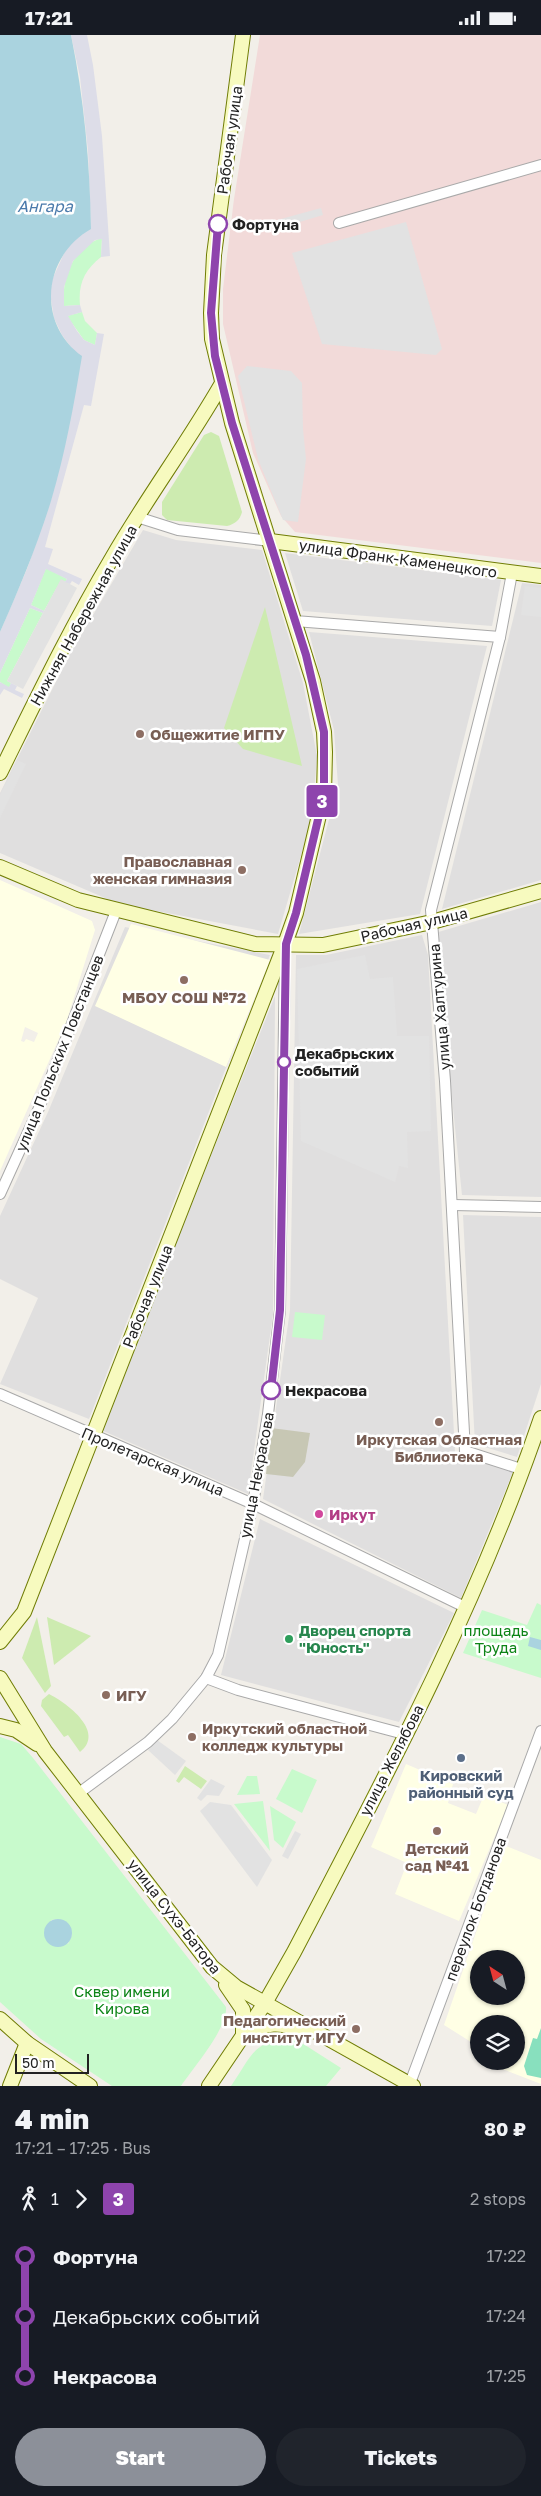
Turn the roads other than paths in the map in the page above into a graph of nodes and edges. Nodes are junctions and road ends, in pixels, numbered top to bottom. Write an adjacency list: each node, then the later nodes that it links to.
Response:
1 (243, 35): 4 (main road, Рабочая улица)
2 (541, 165): 3 (street)
3 (339, 223)
4 (221, 385): 5 (main road, Нижняя Набережная улица); 6 (main road, Рабочая улица)
5 (137, 517): 6 (street, улица Франк-Каменецкого); 11 (main road, Нижняя Набережная улица)
6 (270, 541): 7 (main road, улица Франк-Каменецкого); 9 (main road, Рабочая улица)
7 (512, 573): 8 (main road, улица Франк-Каменецкого); 10 (street, улица Халтурина)
8 (541, 576)
9 (295, 621): 10 (street); 16 (main road, Рабочая улица)
10 (500, 637): 15 (street, улица Халтурина)
11 (0, 773)
12 (0, 867): 14 (main road)
13 (541, 891): 15 (main road, Рабочая улица)
14 (116, 911): 16 (main road); 17 (street, улица Польских Повстанцев)
15 (432, 922): 16 (main road, Рабочая улица); 18 (street, улица Халтурина)
16 (286, 944): 22 (main road, Рабочая улица); 24 (street, улица Некрасова)
17 (0, 1194)
18 (453, 1205): 19 (street); 23 (street, улица Халтурина)
19 (541, 1207)
20 (0, 1394): 22 (street, Пролетарская улица)
21 (541, 1418): 23 (main road, улица Желябова)
22 (92, 1434): 24 (street, Пролетарская улица); 26 (main road, Рабочая улица)
23 (524, 1471): 25 (main road, улица Желябова)
24 (253, 1504): 25 (street, Пролетарская улица); 28 (street, улица Некрасова)
25 (467, 1608): 31 (main road, улица Желябова)
26 (0, 1643)
27 (0, 1677): 32 (main road, улица Сухэ-Батора)
28 (206, 1678): 31 (street); 33 (street, улица Некрасова)
29 (0, 1726): 32 (main road)
30 (541, 1731): 42 (street, переулок Богданова)
31 (404, 1734): 35 (main road, улица Желябова)
32 (45, 1751): 33 (main road, улица Сухэ-Батора)
33 (79, 1793): 34 (main road, улица Сухэ-Батора)
34 (212, 1967): 35 (main road, улица Сухэ-Батора); 37 (main road)
35 (265, 2003): 37 (main road, улица Желябова); 42 (main road, улица Сухэ-Батора)
36 (0, 2019): 38 (main road)
37 (242, 2038): 41 (main road, улица Желябова); 42 (main road)
38 (27, 2043): 39 (main road); 40 (main road)
39 (10, 2086)
40 (90, 2086)
41 (209, 2086)
42 (408, 2086)

